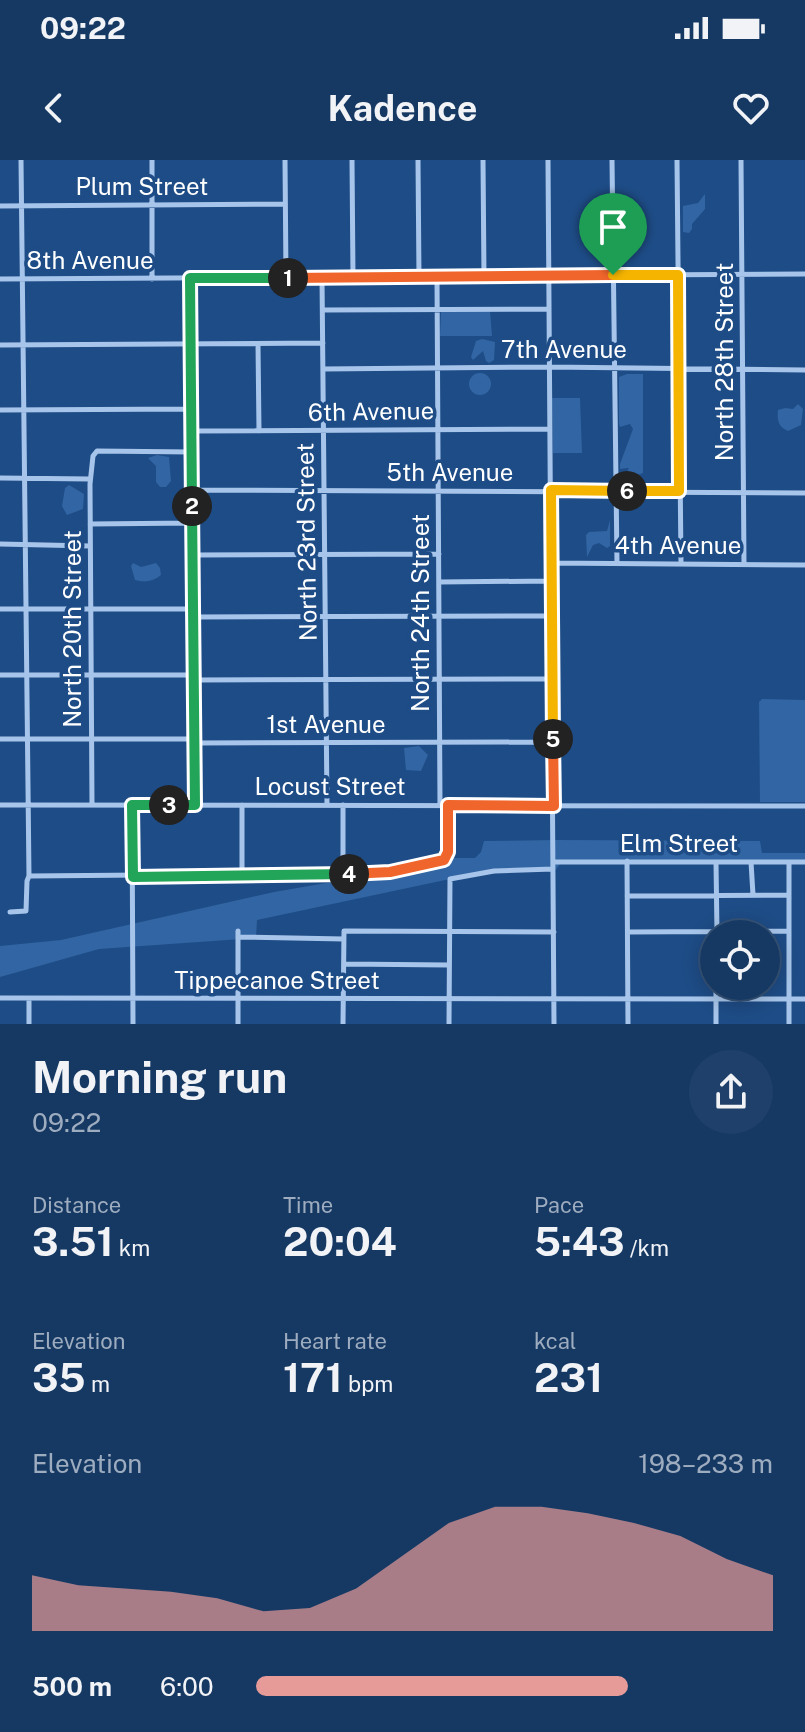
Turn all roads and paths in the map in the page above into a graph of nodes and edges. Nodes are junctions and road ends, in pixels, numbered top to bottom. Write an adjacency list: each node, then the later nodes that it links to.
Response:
1 (21, 160): 14 (street)
2 (152, 160): 11 (street)
3 (285, 160): 12 (street)
4 (352, 160): 26 (street)
5 (418, 160): 19 (street)
6 (483, 160): 21 (street)
7 (548, 160): 22 (street)
8 (612, 160): 17 (street)
9 (677, 160): 18 (street)
10 (741, 160): 15 (street, North 28th Street)
11 (152, 204): 12 (street, Plum Street); 14 (street, Plum Street); 29 (street)
12 (285, 204): 24 (street)
13 (0, 206): 14 (street, Plum Street)
14 (22, 206): 28 (street)
15 (743, 274): 16 (street, 8th Avenue); 18 (street, 8th Avenue); 43 (street, North 28th Street)
16 (805, 274)
17 (613, 275): 18 (street, 8th Avenue); 22 (street, 8th Avenue); 40 (street)
18 (678, 275): 42 (street)
19 (419, 277): 20 (street, 8th Avenue); 26 (street, 8th Avenue)
20 (437, 277): 21 (street, 8th Avenue); 30 (street, North 24th Street)
21 (484, 277): 22 (street, 8th Avenue)
22 (549, 277): 31 (street)
23 (190, 278): 24 (street, 8th Avenue); 29 (street, 8th Avenue); 34 (street)
24 (286, 278): 25 (street, 8th Avenue)
25 (322, 278): 26 (street, 8th Avenue); 32 (street, North 23rd Street)
26 (353, 278)
27 (0, 279): 28 (street, 8th Avenue)
28 (22, 279): 29 (street, 8th Avenue); 37 (street)
29 (152, 279)
30 (437, 309): 31 (street); 32 (street); 39 (street, North 24th Street)
31 (549, 309): 38 (street)
32 (323, 310): 33 (street, North 23rd Street)
33 (323, 343): 35 (street); 41 (street, North 23rd Street)
34 (191, 344): 35 (street); 37 (street); 45 (street)
35 (258, 344): 51 (street)
36 (0, 345): 37 (street)
37 (23, 345): 47 (street)
38 (550, 367): 39 (street, 7th Avenue); 40 (street, 7th Avenue); 49 (street)
39 (437, 368): 41 (street, 7th Avenue); 48 (street, North 24th Street)
40 (614, 368): 42 (street, 7th Avenue); 61 (street)
41 (323, 369): 52 (street, North 23rd Street)
42 (678, 369): 43 (street, 7th Avenue); 62 (street)
43 (743, 369): 44 (street, 7th Avenue); 63 (street, North 28th Street)
44 (805, 370)
45 (192, 409): 47 (street); 50 (street)
46 (0, 410): 47 (street)
47 (23, 410): 55 (street)
48 (438, 429): 49 (street, 6th Avenue); 52 (street, 6th Avenue); 60 (street, North 24th Street)
49 (550, 429): 58 (street)
50 (192, 431): 51 (street, 6th Avenue); 53 (street)
51 (259, 431): 52 (street, 6th Avenue)
52 (324, 431): 59 (street, North 23rd Street)
53 (192, 452): 56 (street, North 20th Street); 57 (street)
54 (0, 478): 55 (street)
55 (24, 478): 56 (street); 68 (street)
56 (90, 479): 66 (street, North 20th Street)
57 (192, 490): 59 (street, 5th Avenue); 65 (street)
58 (551, 490): 60 (street, 5th Avenue); 61 (street, 5th Avenue); 73 (street)
59 (324, 491): 60 (street, 5th Avenue); 70 (street, North 23rd Street)
60 (438, 491): 71 (street, North 24th Street)
61 (615, 491): 62 (street, 5th Avenue); 74 (street)
62 (679, 491): 63 (street, 5th Avenue); 75 (street)
63 (744, 492): 64 (street, 5th Avenue); 76 (street, North 28th Street)
64 (805, 493)
65 (192, 523): 66 (street); 72 (street)
66 (90, 524): 69 (street, North 20th Street)
67 (0, 544): 68 (street)
68 (25, 545): 69 (street); 81 (street)
69 (90, 546): 82 (street, North 20th Street)
70 (325, 554): 71 (street); 72 (street); 86 (street, North 23rd Street)
71 (439, 554): 79 (street, North 24th Street)
72 (193, 555): 83 (street)
73 (551, 563): 74 (street, 4th Avenue); 78 (street)
74 (617, 563): 75 (street, 4th Avenue)
75 (681, 564): 76 (street, 4th Avenue)
76 (744, 564): 77 (street, 4th Avenue)
77 (805, 565)
78 (552, 581): 79 (street); 84 (street)
79 (439, 582): 87 (street, North 24th Street)
80 (0, 609): 81 (street)
81 (25, 609): 82 (street); 89 (street)
82 (91, 609): 83 (street); 90 (street, North 20th Street)
83 (193, 609): 85 (street)
84 (552, 616): 87 (street); 92 (street)
85 (193, 617): 86 (street); 91 (street)
86 (325, 617): 87 (street); 93 (street, North 23rd Street)
87 (439, 617): 94 (street, North 24th Street)
88 (0, 675): 89 (street)
89 (26, 675): 90 (street); 96 (street)
90 (91, 675): 91 (street); 97 (street, North 20th Street)
91 (194, 677): 93 (street); 98 (street)
92 (552, 679): 94 (street); 100 (street)
93 (326, 680): 94 (street); 101 (street, North 23rd Street)
94 (439, 680): 99 (street, North 24th Street)
95 (0, 739): 96 (street, 1st Avenue)
96 (26, 739): 97 (street, 1st Avenue); 111 (street)
97 (92, 739): 98 (street, 1st Avenue); 103 (street, North 20th Street)
98 (194, 741): 101 (street, 1st Avenue); 105 (street)
99 (440, 742): 100 (street, 1st Avenue); 101 (street, 1st Avenue); 109 (street, North 24th Street)
100 (553, 742): 112 (street)
101 (327, 743): 107 (street, North 23rd Street)
102 (0, 805): 111 (street, Locust Street)
103 (92, 805): 104 (street, Locust Street); 111 (street, Locust Street)
104 (132, 805): 105 (street, Locust Street); 124 (street)
105 (195, 805): 106 (street, Locust Street)
106 (242, 805): 107 (street, Locust Street); 123 (street)
107 (327, 805): 108 (street, Locust Street)
108 (343, 805): 109 (street, Locust Street); 121 (street)
109 (440, 805): 110 (street, Locust Street)
110 (448, 805): 112 (street, Locust Street); 121 (street)
111 (27, 806): 122 (street)
112 (554, 806): 113 (street, Locust Street); 115 (street)
113 (805, 806)
114 (627, 861): 115 (street, Elm Street); 116 (street, Elm Street); 127 (street)
115 (553, 862): 120 (street)
116 (716, 862): 117 (street, Elm Street); 128 (street)
117 (751, 862): 118 (street, Elm Street); 125 (street)
118 (789, 862): 119 (street, Elm Street); 126 (street)
119 (805, 862)
120 (553, 869): 131 (street); 134 (street)
121 (343, 874): 123 (street)
122 (29, 876): 124 (street); 129 (street)
123 (242, 876): 124 (street)
124 (133, 877): 142 (street)
125 (753, 895): 126 (street); 128 (street)
126 (789, 895): 133 (street)
127 (627, 896): 128 (street); 135 (street)
128 (716, 896): 130 (street)
129 (10, 912)
130 (717, 920)
131 (448, 931): 134 (street); 137 (street); 139 (street)
132 (780, 931): 133 (street)
133 (789, 931): 149 (street)
134 (554, 932): 146 (street)
135 (628, 932): 136 (street); 151 (street)
136 (700, 933)
137 (344, 939): 138 (street); 143 (street)
138 (344, 964): 139 (street); 144 (street)
139 (448, 965): 145 (street)
140 (0, 998): 141 (street, Tippecanoe Street)
141 (29, 999): 142 (street, Tippecanoe Street); 153 (street)
142 (133, 999): 143 (street, Tippecanoe Street); 154 (street)
143 (238, 999): 144 (street, Tippecanoe Street); 155 (street)
144 (343, 999): 145 (street, Tippecanoe Street); 156 (street)
145 (448, 999): 146 (street, Tippecanoe Street); 157 (street)
146 (553, 999): 151 (street, Tippecanoe Street); 158 (street)
147 (700, 999): 151 (street, Tippecanoe Street)
148 (780, 999): 149 (street, Tippecanoe Street)
149 (789, 999): 150 (street, Tippecanoe Street); 161 (street)
150 (805, 999)
151 (628, 1000): 159 (street)
152 (716, 1000): 160 (street)
153 (29, 1024)
154 (133, 1024)
155 (238, 1024)
156 (343, 1024)
157 (449, 1024)
158 (554, 1024)
159 (628, 1024)
160 (716, 1024)
161 (789, 1024)

